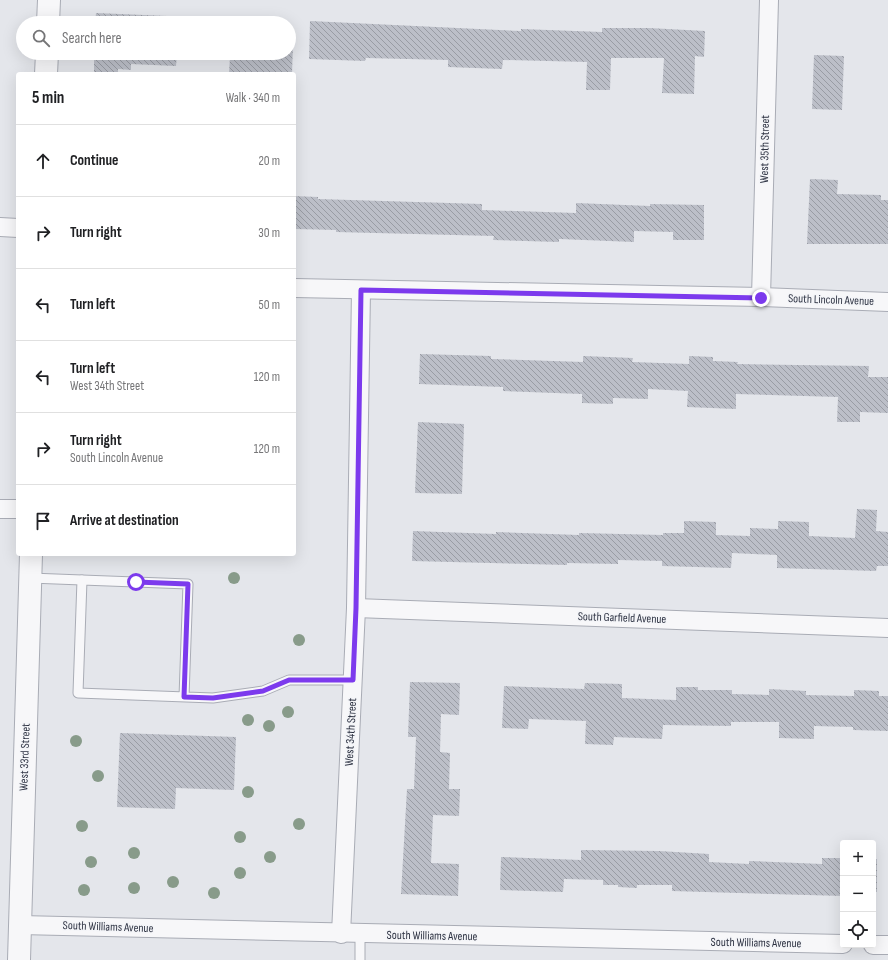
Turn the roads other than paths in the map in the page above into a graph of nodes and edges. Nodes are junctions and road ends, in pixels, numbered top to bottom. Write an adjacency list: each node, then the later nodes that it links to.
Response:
1 (49, 0): 3 (street)
2 (768, 0): 10 (street, West 35th Street)
3 (48, 16)
4 (47, 60): 5 (street)
5 (46, 72)
6 (0, 228): 7 (street)
7 (16, 228)
8 (296, 288): 9 (street, South Lincoln Avenue)
9 (361, 290): 10 (street, South Lincoln Avenue); 17 (street, West 34th Street)
10 (761, 298): 11 (street, South Lincoln Avenue)
11 (888, 302)
12 (0, 509): 13 (street)
13 (16, 510)
14 (31, 556): 15 (street, West 33rd Street)
15 (30, 578): 16 (lane); 21 (street, West 33rd Street)
16 (82, 580): 20 (lane); 20 (lane)
17 (356, 608): 18 (street, South Garfield Avenue); 19 (street, West 34th Street)
18 (888, 628)
19 (353, 680): 20 (lane); 22 (street, West 34th Street)
20 (184, 697)
21 (20, 925): 22 (street, South Williams Avenue); 27 (street, West 33rd Street)
22 (341, 934): 23 (street, South Williams Avenue)
23 (360, 934): 24 (street, South Williams Avenue); 28 (lane)
24 (840, 944)
25 (876, 945): 26 (street)
26 (888, 945)
27 (19, 960)
28 (360, 960)

